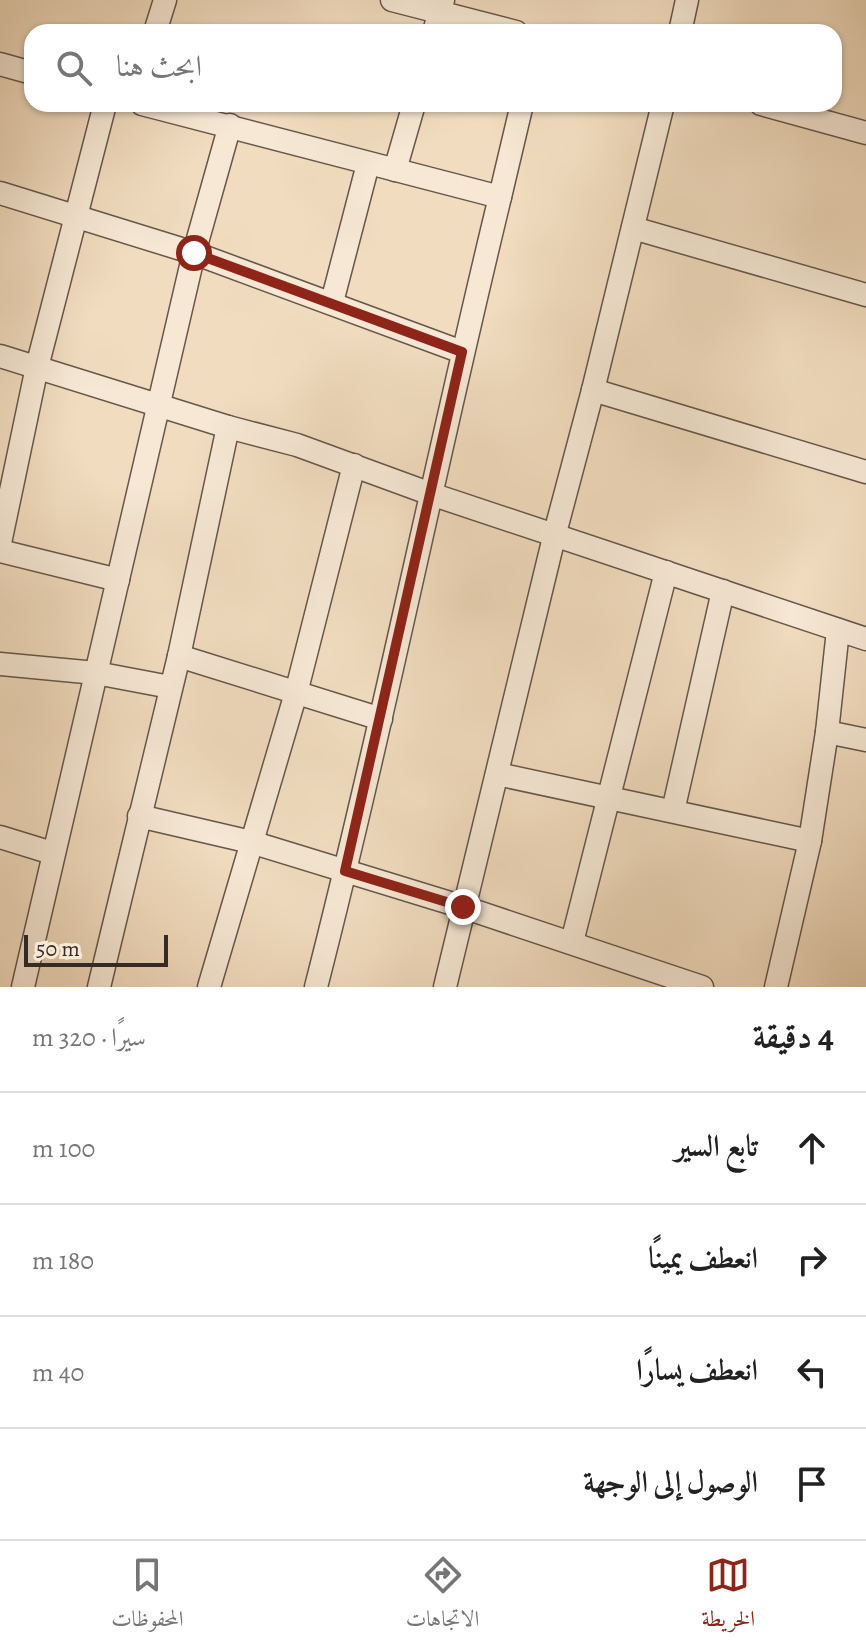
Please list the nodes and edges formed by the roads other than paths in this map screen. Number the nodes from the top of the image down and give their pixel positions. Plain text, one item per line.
1 (165, 0) edge
2 (392, 0) edge
3 (687, 0) edge
4 (439, 15) edge
5 (158, 24) edge
6 (480, 24) edge
7 (682, 24) edge
8 (0, 64) edge
9 (24, 71) edge
10 (103, 112) edge
11 (176, 112) edge
12 (412, 112) edge
13 (520, 112) edge
14 (661, 112) edge
15 (790, 112) edge
16 (230, 125) junction
17 (866, 133) edge
18 (368, 164) junction
19 (395, 170) junction
20 (0, 193) edge
21 (500, 197) junction
22 (75, 217) junction
23 (633, 228) junction
24 (194, 253) junction
25 (866, 295) edge
26 (332, 302) junction
27 (462, 352) junction
28 (0, 356) edge
29 (37, 367) junction
30 (593, 390) junction
31 (160, 405) junction
32 (228, 427) junction
33 (354, 465) junction
34 (866, 472) edge
35 (431, 494) junction
36 (555, 533) junction
37 (0, 543) edge
38 (0, 551) edge
39 (666, 572) junction
40 (118, 580) junction
41 (723, 591) junction
42 (838, 630) junction
43 (866, 639) edge
44 (179, 656) junction
45 (0, 664) edge
46 (96, 673) junction
47 (170, 687) junction
48 (296, 693) junction
49 (381, 719) junction
50 (827, 732) junction
51 (866, 740) edge
52 (497, 774) junction
53 (609, 798) junction
54 (673, 811) junction
55 (139, 816) junction
56 (0, 837) edge
57 (810, 841) junction
58 (251, 842) junction
59 (52, 853) junction
60 (345, 871) junction
61 (463, 907) junction
62 (572, 942) junction
63 (23, 987) edge
64 (99, 987) edge
65 (209, 987) edge
66 (316, 987) edge
67 (445, 987) edge
68 (702, 987) edge
69 (776, 987) edge

1 - 5 street
2 - 4 street
3 - 7 street
4 - 6 street
8 - 9 street
10 - 22 street
11 - 16 street
12 - 19 street
13 - 21 street
14 - 23 street
15 - 17 street
16 - 18 street
16 - 24 street
18 - 19 street
18 - 26 street
19 - 21 street
20 - 22 street
21 - 27 street
22 - 24 street
22 - 29 street
23 - 25 street
23 - 30 street
24 - 26 street
24 - 31 street
26 - 27 street
27 - 35 street
28 - 29 street
29 - 31 street
29 - 37 street
30 - 34 street
30 - 36 street
31 - 32 street
31 - 40 street
32 - 33 street
32 - 44 street
33 - 35 street
33 - 48 street
35 - 36 street
35 - 49 street
36 - 39 street
36 - 52 street
38 - 40 street
39 - 41 street
39 - 53 street
40 - 46 street
41 - 42 street
41 - 54 street
42 - 43 street
42 - 50 street
44 - 47 street
44 - 48 street
45 - 46 street
46 - 47 street
46 - 59 street
47 - 55 street
48 - 49 street
48 - 58 street
49 - 60 street
50 - 51 street
50 - 57 street
52 - 53 street
52 - 61 street
53 - 54 street
53 - 62 street
54 - 57 street
55 - 58 street
55 - 64 street
56 - 59 street
57 - 69 street
58 - 60 street
58 - 65 street
59 - 63 street
60 - 61 street
60 - 66 street
61 - 62 street
61 - 67 street
62 - 68 street

